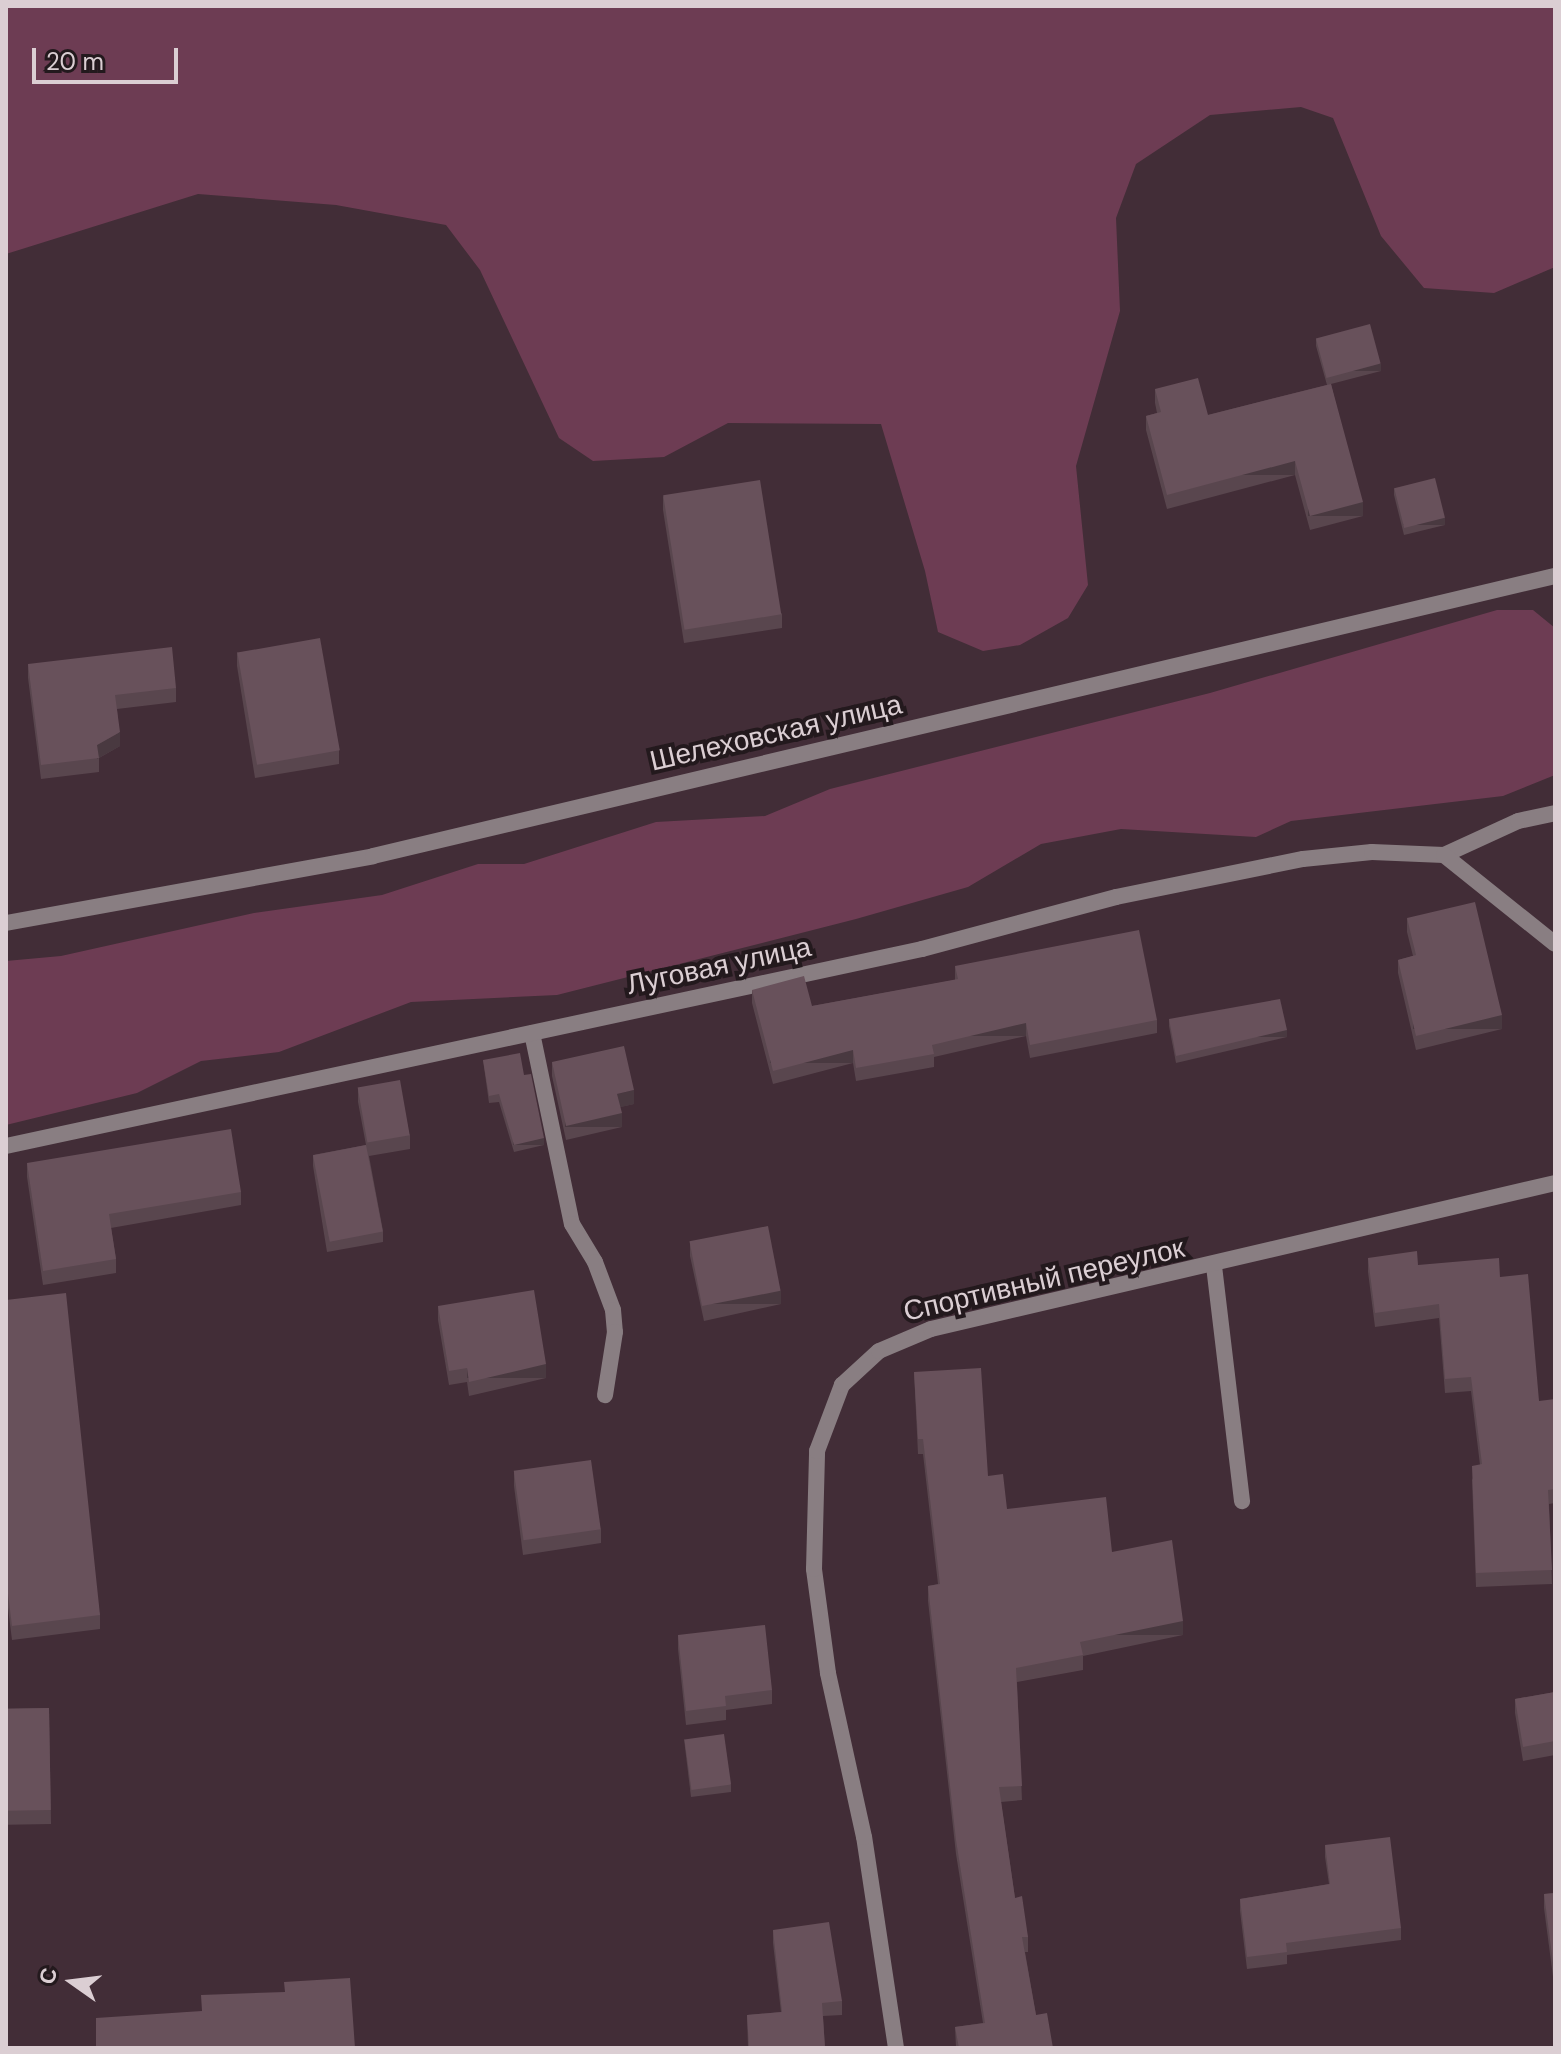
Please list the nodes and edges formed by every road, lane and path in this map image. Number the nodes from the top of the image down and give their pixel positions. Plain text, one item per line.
1 (1555, 576) edge
2 (1555, 813) edge
3 (1444, 855) junction
4 (6, 923) edge
5 (1555, 944) edge
6 (532, 1033) junction
7 (6, 1146) edge
8 (1555, 1183) edge
9 (1214, 1266) junction
10 (605, 1395) dead end
11 (1242, 1501) dead end
12 (896, 2048) edge

1 - 4 street, Шелеховская улица
2 - 3 street
3 - 5 street
3 - 6 street, Луговая улица
6 - 7 street, Луговая улица
6 - 10 street
8 - 9 street, Спортивный переулок
9 - 11 street
9 - 12 street, Спортивный переулок

